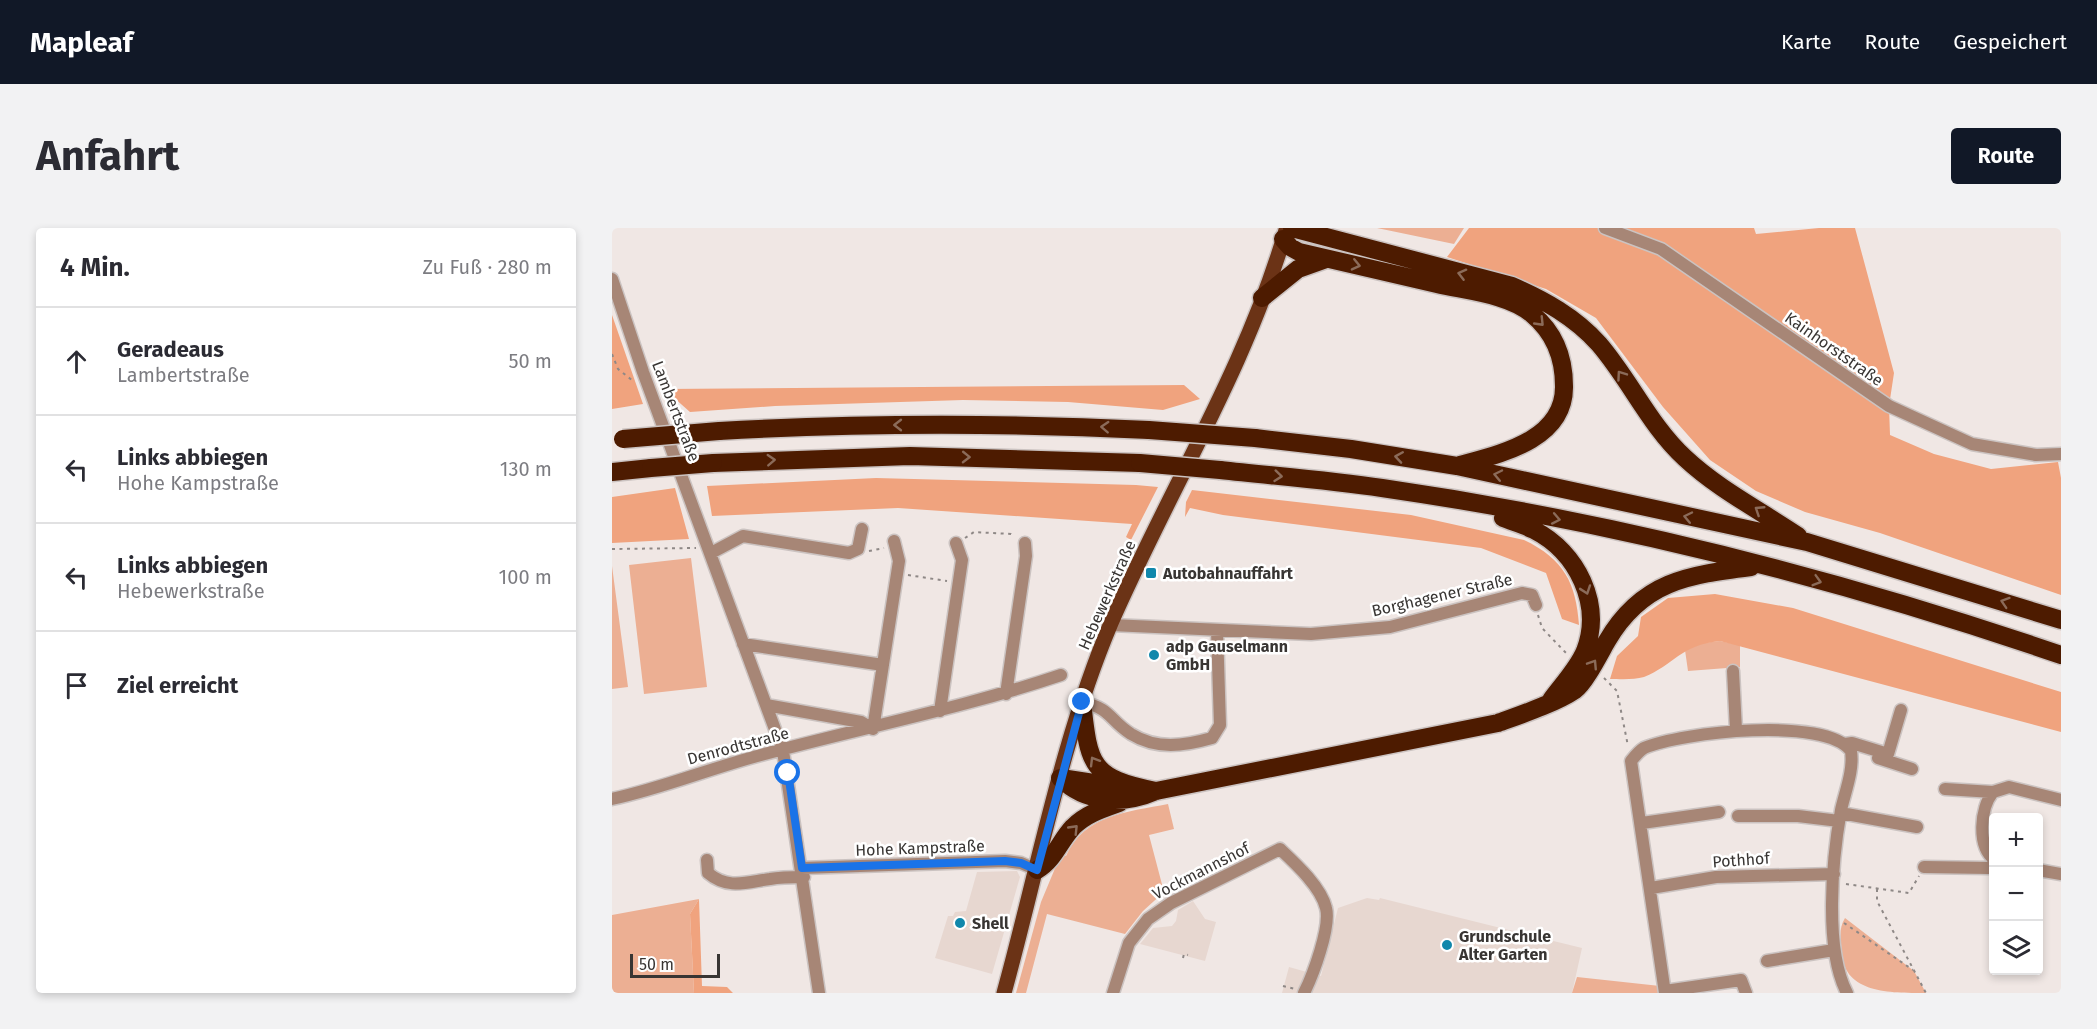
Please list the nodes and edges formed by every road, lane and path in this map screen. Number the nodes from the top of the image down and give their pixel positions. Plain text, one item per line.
1 (1605, 228) edge
2 (1287, 232) edge
3 (1327, 259) junction
4 (612, 279) edge
5 (1262, 298) junction
6 (612, 354) edge
7 (652, 396) junction
8 (618, 440) edge
9 (2061, 454) edge
10 (1457, 466) junction
11 (612, 472) edge
12 (1457, 500) junction
13 (862, 529) dead end
14 (1807, 542) junction
15 (895, 543) joint
16 (956, 543) joint
17 (1024, 543) joint
18 (612, 549) edge
19 (858, 549) junction
20 (710, 551) junction
21 (1760, 566) junction
22 (897, 573) junction
23 (958, 583) junction
24 (1536, 605) joint
25 (2061, 620) edge
26 (1111, 625) junction
27 (1216, 630) junction
28 (743, 644) junction
29 (1566, 653) dead end
30 (2061, 655) edge
31 (883, 665) junction
32 (1733, 671) dead end
33 (1061, 675) dead end
34 (1603, 677) dead end
35 (1006, 694) junction
36 (1551, 701) junction
37 (1082, 702) junction
38 (766, 705) junction
39 (1901, 710) dead end
40 (940, 711) junction
41 (873, 729) junction
42 (1736, 730) junction
43 (1848, 748) junction
44 (783, 751) junction
45 (1631, 761) junction
46 (1912, 769) dead end
47 (1060, 778) junction
48 (1945, 789) dead end
49 (1150, 790) junction
50 (1993, 792) junction
51 (612, 799) edge
52 (2061, 800) edge
53 (1123, 801) junction
54 (1719, 812) dead end
55 (1738, 816) dead end
56 (1840, 817) junction
57 (1642, 823) junction
58 (1917, 827) dead end
59 (1989, 855) edge
60 (707, 861) dead end
61 (1924, 867) joint
62 (1990, 867) edge
63 (1037, 870) junction
64 (2043, 871) edge
65 (803, 873) junction
66 (2061, 874) edge
67 (1834, 878) junction
68 (1651, 888) junction
69 (1877, 889) junction
70 (1834, 917) junction
71 (1834, 950) junction
72 (1188, 955) dead end
73 (1183, 958) dead end
74 (1767, 961) dead end
75 (1914, 971) junction
76 (1665, 992) edge
77 (819, 993) edge
78 (1004, 993) edge
79 (1113, 993) edge
80 (1304, 993) edge
81 (1746, 993) edge
82 (1848, 993) edge
83 (1926, 993) edge

1 - 9 street, Kainhorststraße
2 - 3 highway
2 - 5 main road, Hebewerkstraße
14 -> 2 highway
3 - 5 highway
3 -> 10 highway
4 - 7 street, Lambertstraße
5 - 26 main road, Hebewerkstraße
6 - 7 path
7 - 20 street, Lambertstraße
10 -> 8 highway, bridge
14 -> 10 highway
11 -> 12 highway, bridge
12 -> 21 highway
12 -> 36 highway
13 - 19 street
25 -> 14 highway
15 - 19 path
15 - 22 street
16 - 17 path
16 - 23 street
17 - 35 street
18 - 20 path
19 - 20 street
20 - 28 street, Lambertstraße
21 -> 30 highway
36 -> 21 highway
22 - 23 path
22 - 31 street
23 - 40 street
24 - 27 street, Borghagener Straße
24 - 29 path
26 - 27 street, Borghagener Straße
26 - 37 main road, Hebewerkstraße
27 - 37 street
28 - 31 street
28 - 38 street, Lambertstraße
31 - 41 street
32 - 42 street
33 - 35 street, Denrodtstraße
34 - 45 path
35 - 40 street, Denrodtstraße
36 - 49 highway
37 - 47 main road, Hebewerkstraße
49 -> 37 highway
38 - 41 street
38 - 44 street, Lambertstraße
39 - 43 street
40 - 41 street, Denrodtstraße
41 - 44 street, Denrodtstraße
42 - 43 street
42 - 45 street
43 - 46 street
43 - 56 street
44 - 51 street, Denrodtstraße
44 - 65 street, Lambertstraße
45 - 57 street
47 - 49 highway
47 - 53 highway
47 - 63 main road, Hebewerkstraße
48 - 50 street
49 - 53 highway
50 - 52 street
50 - 59 street
63 -> 53 highway
54 - 57 street
55 - 56 street
56 - 58 street
56 - 67 street
57 - 68 street
60 - 65 street, Hohe Kampstraße
61 - 62 street
61 - 69 path
63 - 65 street, Hohe Kampstraße
63 - 78 main road, Hebewerkstraße
64 - 66 street
65 - 77 street, Lambertstraße
67 - 68 street, Pothhof
67 - 69 path
67 - 70 street
68 - 76 street
69 - 75 path
70 - 71 street
70 - 75 path
71 - 74 street
71 - 82 street
72 - 73 path
75 - 83 path
76 - 81 street
79 - 80 street, Vockmannshof

